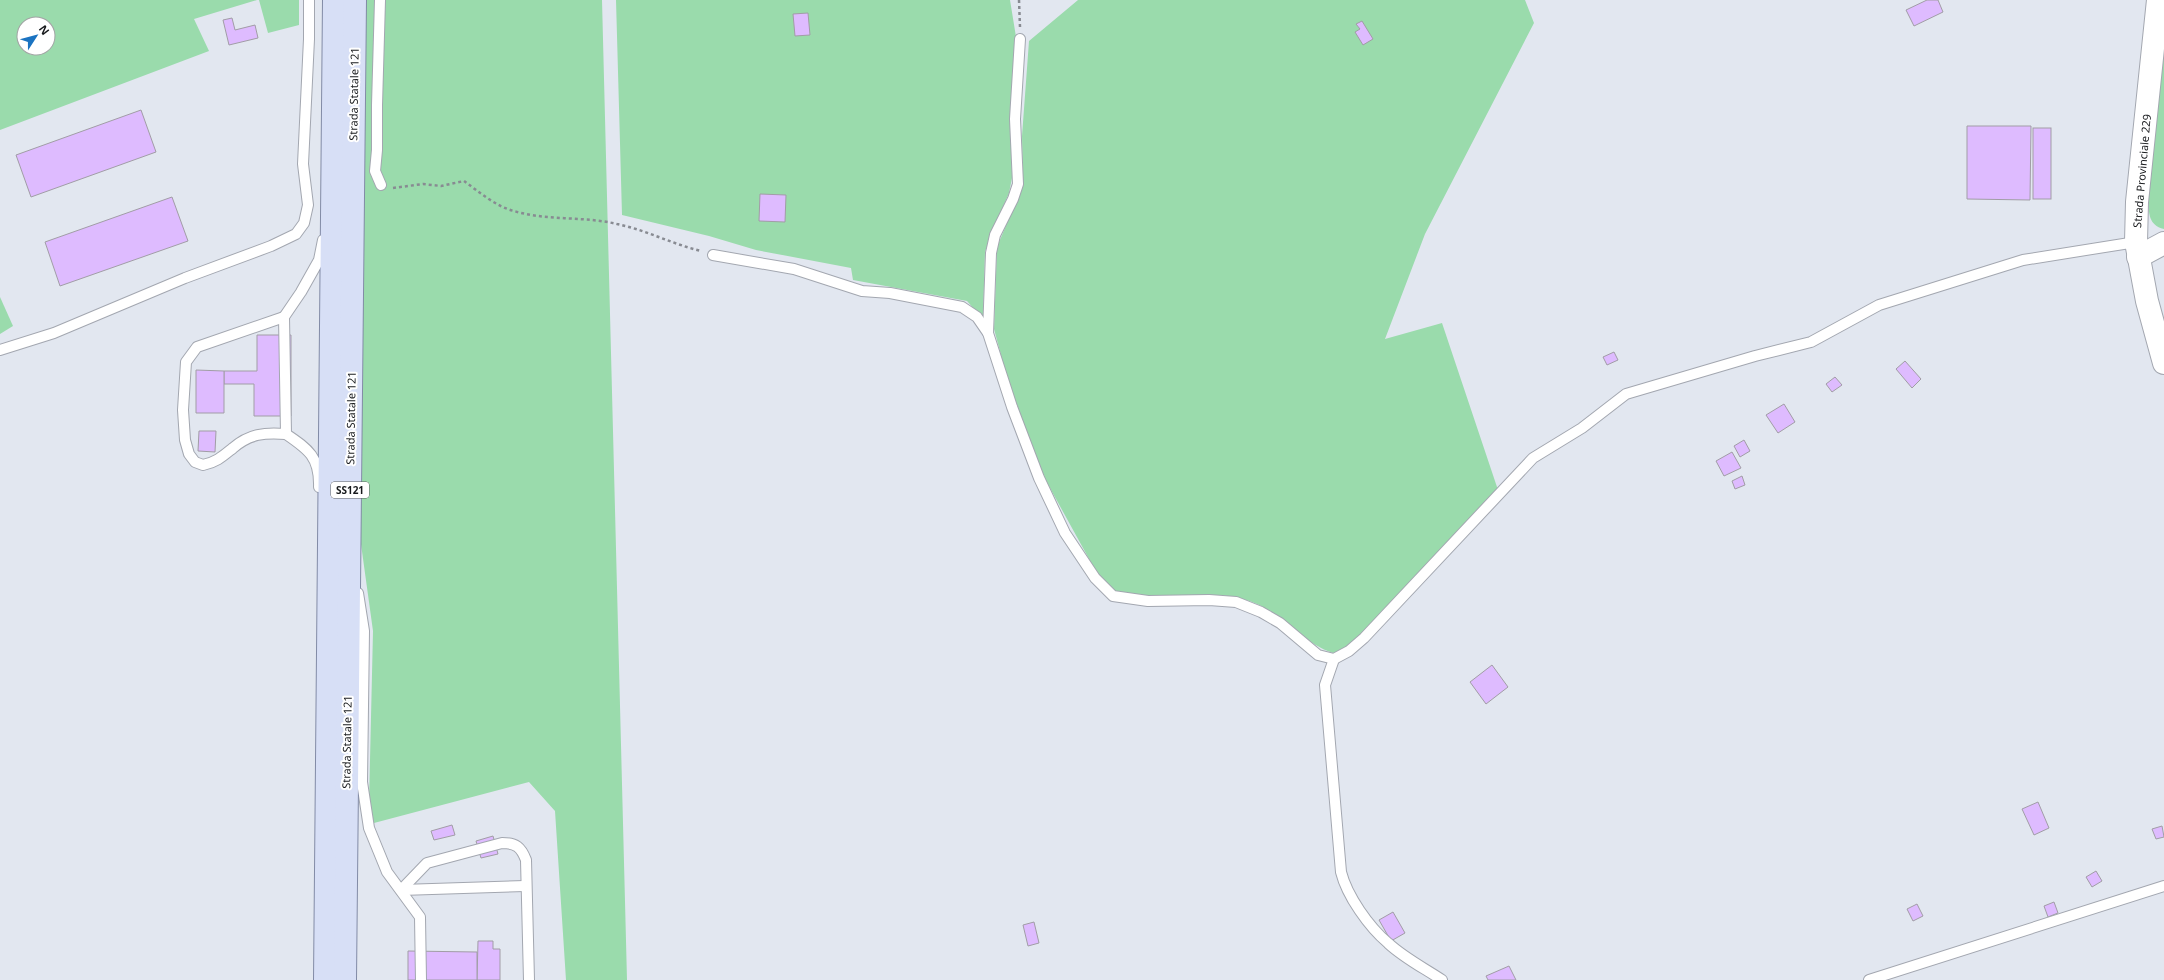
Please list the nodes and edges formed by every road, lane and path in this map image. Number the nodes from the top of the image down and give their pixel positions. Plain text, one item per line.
1 (309, 0) edge
2 (355, 0) edge
3 (380, 0) edge
4 (1019, 0) edge
5 (2158, 0) edge
6 (334, 10) edge
7 (1020, 39) joint
8 (381, 185) joint
9 (2164, 243) edge
10 (2137, 250) junction
11 (713, 255) joint
12 (284, 317) junction
13 (988, 333) junction
14 (0, 350) edge
15 (2164, 364) edge
16 (286, 434) junction
17 (349, 538) junction
18 (1334, 659) junction
19 (327, 719) junction
20 (525, 886) junction
21 (2164, 886) edge
22 (401, 890) junction
23 (325, 980) edge
24 (345, 980) edge
25 (421, 980) edge
26 (529, 980) edge
27 (1442, 980) edge
28 (1869, 980) edge

1 - 14 lane
2 - 17 main road, Strada Statale 121 / SS121
3 - 8 lane
4 - 7 path
5 - 10 street, Strada Provinciale 229
6 - 12 lane
6 - 19 main road, Strada Statale 121 / SS121
7 - 13 lane
8 - 11 path
9 - 10 street
10 - 15 street, Strada Provinciale 229
10 - 18 lane
11 - 13 lane
12 - 16 lane
12 - 16 lane
13 - 18 lane
16 - 19 lane
17 - 22 lane
17 - 24 main road, Strada Statale 121 / SS121
18 - 27 lane
19 - 23 main road, Strada Statale 121 / SS121
20 - 22 lane
20 - 22 lane
20 - 26 lane
21 - 28 lane
22 - 25 lane

